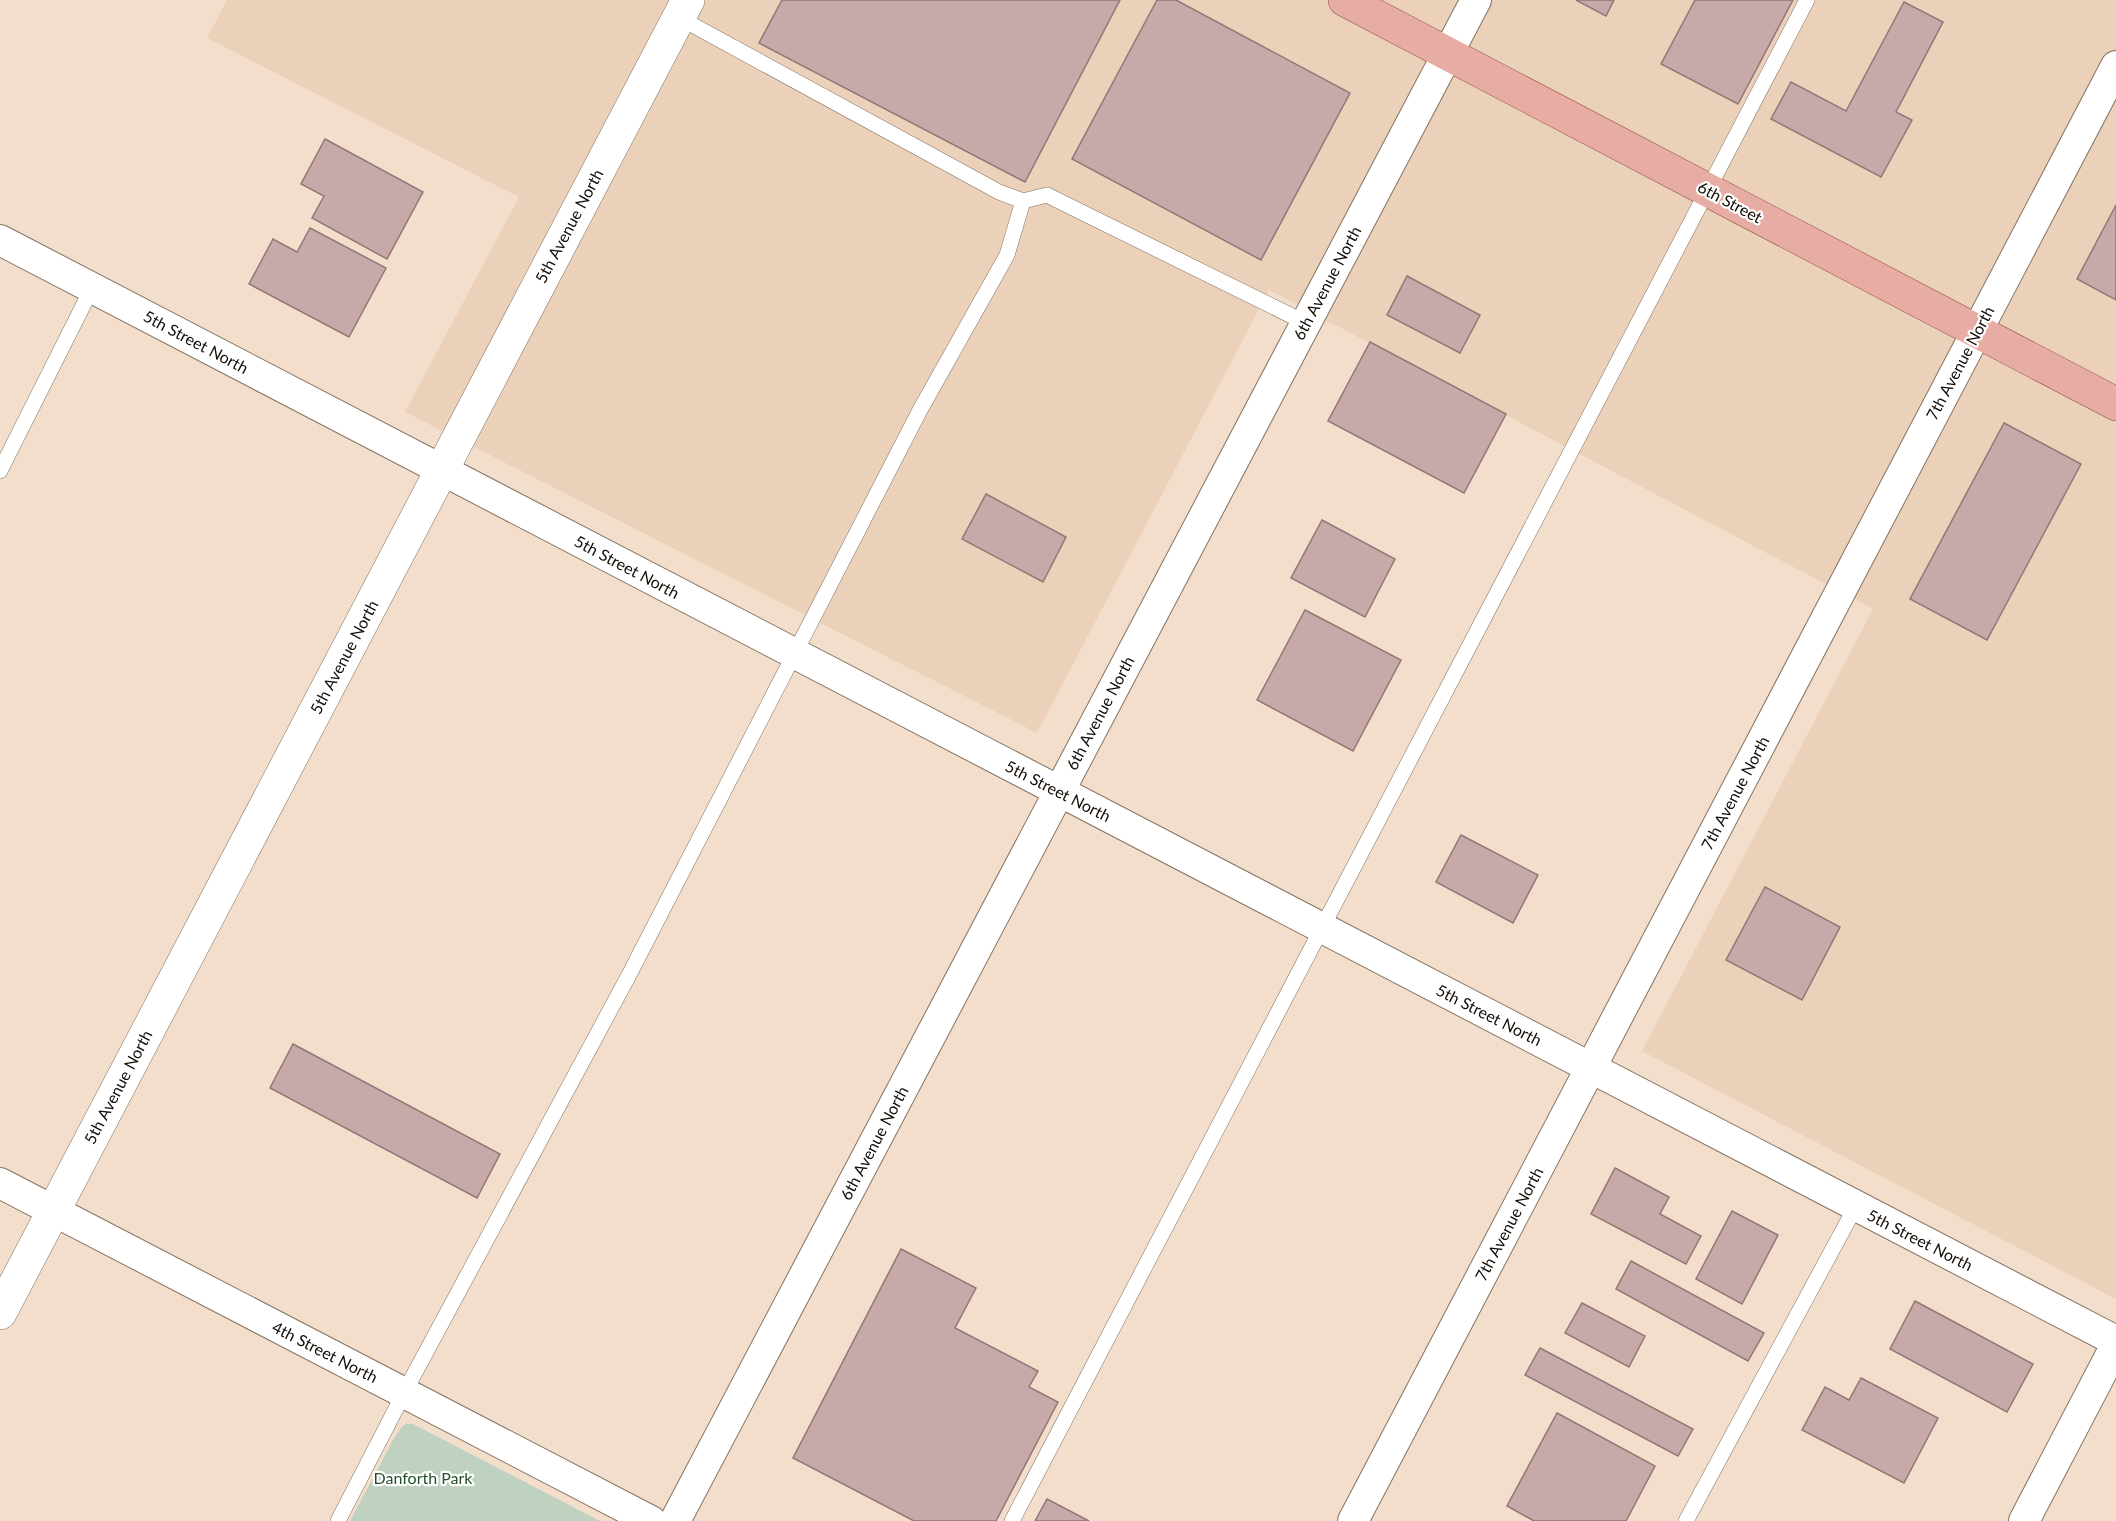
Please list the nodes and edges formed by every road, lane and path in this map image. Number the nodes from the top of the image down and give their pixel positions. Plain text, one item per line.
1 (1345, 0) edge
2 (1476, 0) edge
3 (1807, 0) edge
4 (683, 9) edge
5 (1448, 54) junction
6 (2116, 66) edge
7 (1708, 190) junction
8 (1023, 201) junction
9 (0, 240) edge
10 (92, 288) junction
11 (1306, 323) junction
12 (1977, 331) junction
13 (2116, 404) edge
14 (441, 470) junction
15 (0, 471) edge
16 (795, 654) junction
17 (1059, 792) junction
18 (1322, 928) junction
19 (1591, 1068) junction
20 (0, 1183) edge
21 (1856, 1206) junction
22 (54, 1211) junction
23 (0, 1313) edge
24 (2116, 1343) edge
25 (404, 1393) junction
26 (338, 1521) edge
27 (651, 1521) edge
28 (675, 1521) edge
29 (1012, 1521) edge
30 (1353, 1521) edge
31 (1686, 1521) edge
32 (2024, 1521) edge

1 - 5 main road, 6th Street
2 - 5 street, 6th Avenue North
3 - 7 lane
4 - 8 lane
4 - 14 street, 5th Avenue North
5 - 7 main road, 6th Street
5 - 11 street, 6th Avenue North
6 - 12 street, 7th Avenue North
7 - 12 main road, 6th Street
7 - 18 lane
8 - 11 lane
8 - 16 lane
9 - 10 street, 5th Street North
10 - 14 street, 5th Street North
10 - 15 lane
11 - 17 street, 6th Avenue North
12 - 13 main road, 6th Street
12 - 19 street, 7th Avenue North
14 - 16 street, 5th Street North
14 - 22 street, 5th Avenue North
16 - 17 street, 5th Street North
16 - 25 lane
17 - 18 street, 5th Street North
17 - 28 street, 6th Avenue North
18 - 19 street, 5th Street North
18 - 29 lane
19 - 21 street, 5th Street North
19 - 30 street, 7th Avenue North
20 - 22 street, 4th Street North
21 - 24 street, 5th Street North
21 - 31 lane
22 - 23 street, 5th Avenue North
22 - 25 street, 4th Street North
24 - 32 street
25 - 26 lane
25 - 27 street, 4th Street North

